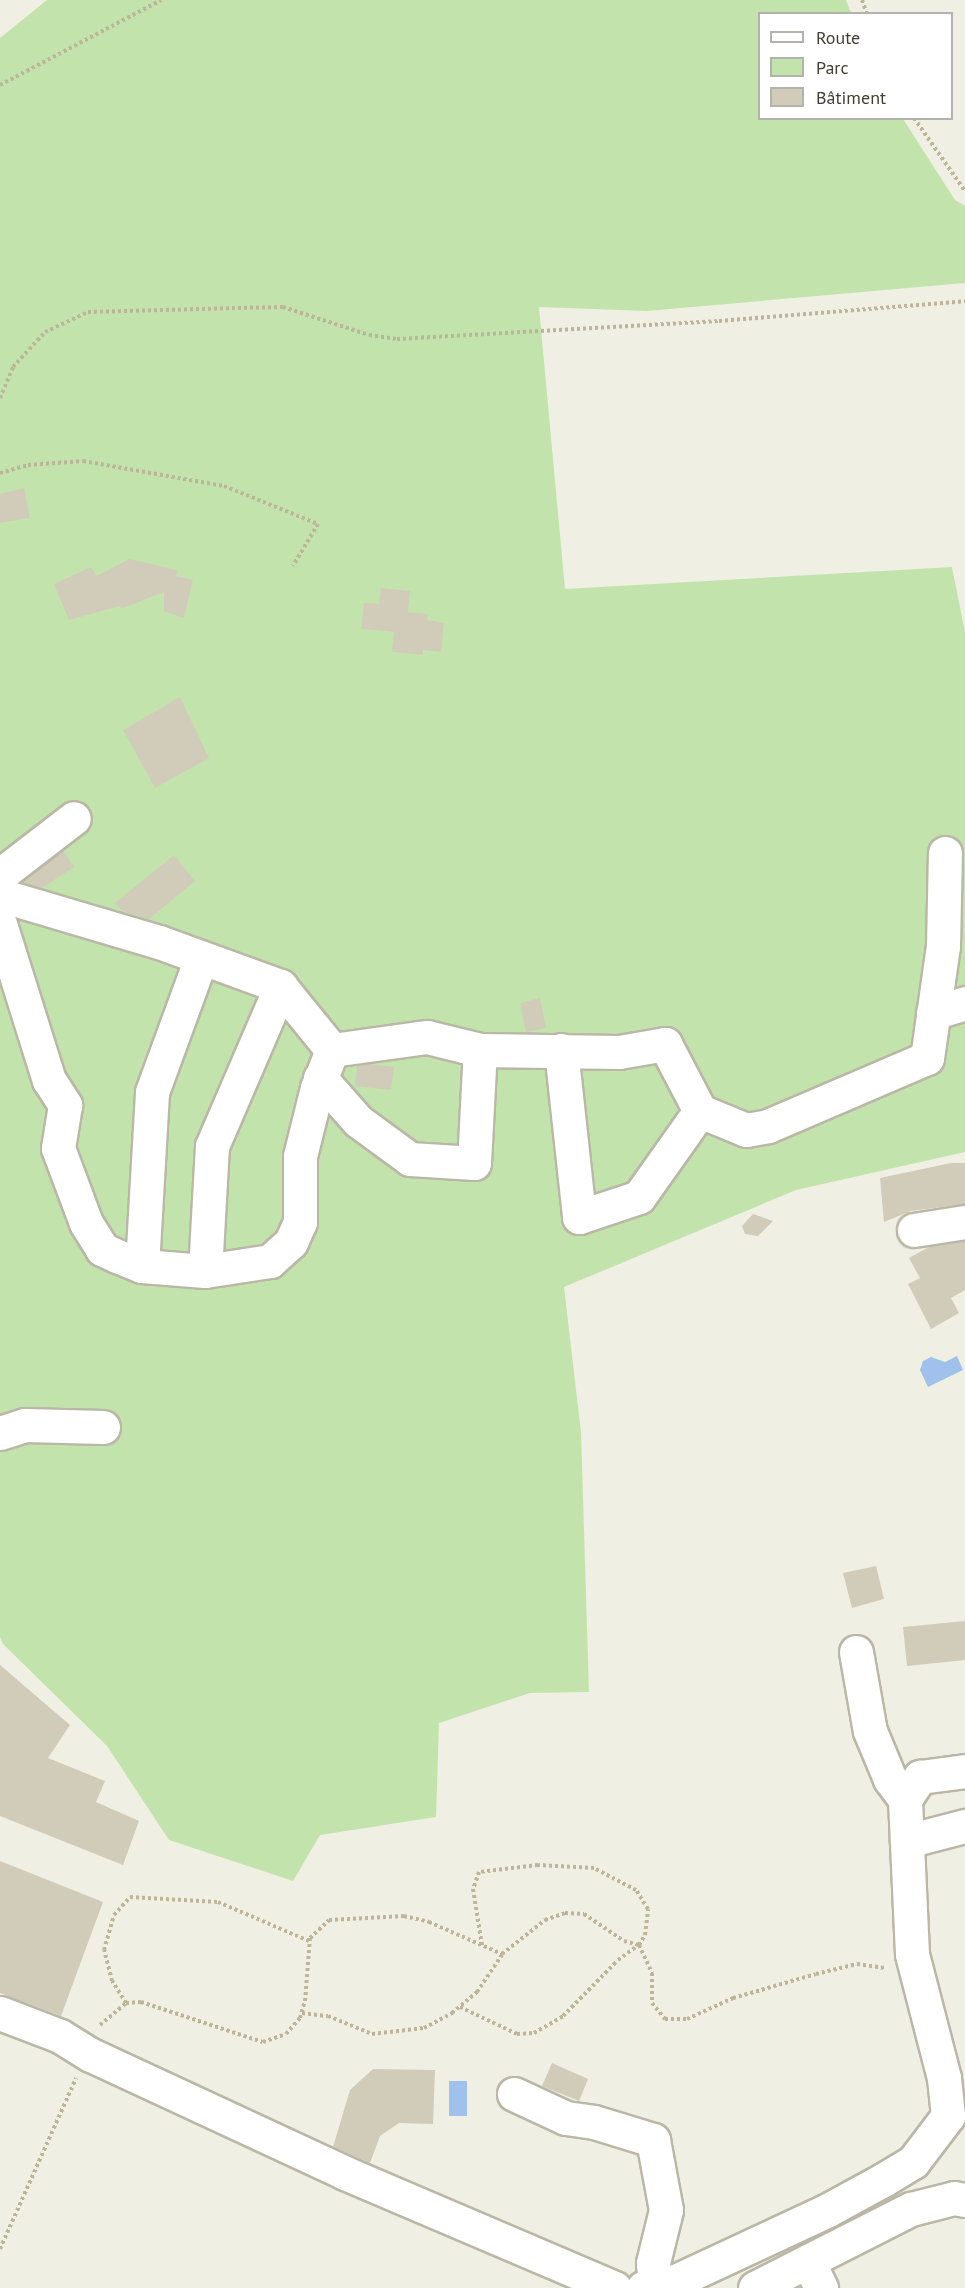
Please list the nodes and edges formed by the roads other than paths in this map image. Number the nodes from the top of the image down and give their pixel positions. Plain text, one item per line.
1 (74, 818) dead end
2 (945, 853) dead end
3 (0, 875) edge
4 (0, 895) edge
5 (0, 924) edge
6 (201, 958) junction
7 (281, 987) junction
8 (965, 1003) edge
9 (933, 1013) junction
10 (480, 1050) junction
11 (561, 1050) junction
12 (326, 1064) junction
13 (700, 1111) junction
14 (965, 1222) edge
15 (914, 1230) dead end
16 (142, 1266) junction
17 (205, 1271) junction
18 (103, 1427) dead end
19 (0, 1432) edge
20 (856, 1652) dead end
21 (965, 1771) edge
22 (905, 1799) junction
23 (965, 1826) edge
24 (907, 1841) junction
25 (0, 2013) edge
26 (514, 2094) dead end
27 (963, 2198) edge
28 (814, 2275) edge
29 (649, 2287) edge
30 (615, 2288) edge
31 (755, 2288) edge

1 - 3 lane
2 - 9 lane
4 - 6 lane
5 - 16 lane
6 - 7 lane
6 - 16 lane
7 - 12 lane
7 - 17 lane
8 - 9 lane
9 - 13 lane
10 - 11 lane
10 - 12 lane
10 - 12 lane
11 - 13 lane
11 - 13 lane
12 - 17 lane
14 - 15 lane
16 - 17 lane
18 - 19 lane
20 - 22 lane
21 - 22 lane
22 - 24 lane
23 - 24 lane
24 - 29 lane
25 - 30 lane
26 - 29 lane
27 - 28 lane
28 - 31 lane

